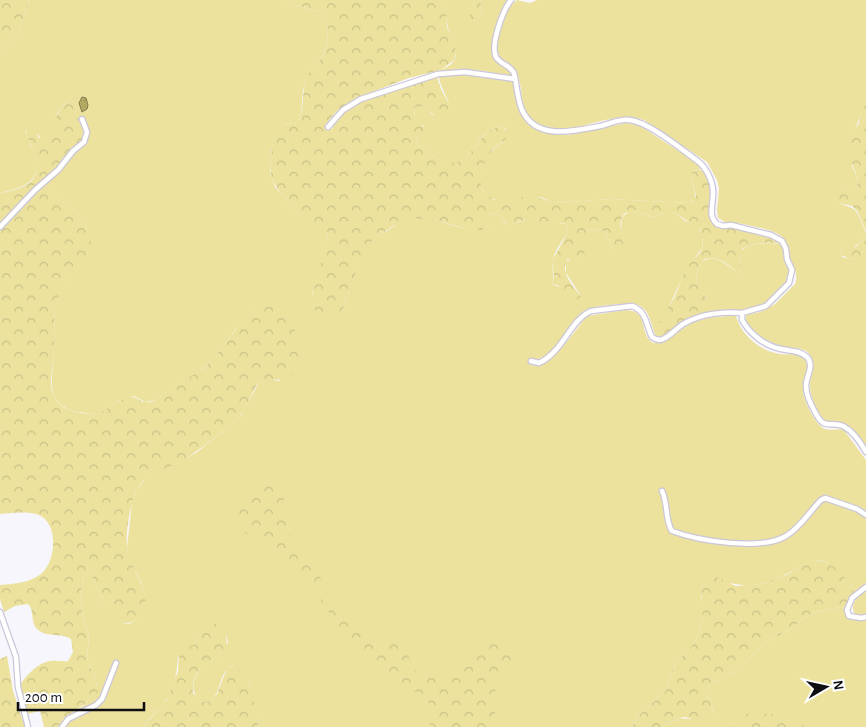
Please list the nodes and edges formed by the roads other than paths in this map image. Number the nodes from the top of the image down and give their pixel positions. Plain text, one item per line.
1 (511, 0) edge
2 (516, 79) junction
3 (82, 119) dead end
4 (328, 128) dead end
5 (0, 227) edge
6 (742, 313) junction
7 (531, 362) dead end
8 (866, 452) edge
9 (662, 491) dead end
10 (866, 515) edge
11 (866, 587) edge
12 (0, 612) edge
13 (866, 617) edge
14 (116, 663) dead end
15 (28, 727) edge
16 (62, 727) edge

1 - 2 street
2 - 4 street
2 - 6 street
3 - 5 street
6 - 7 street
6 - 8 street
9 - 10 street
11 - 13 street
12 - 15 street
14 - 16 street

